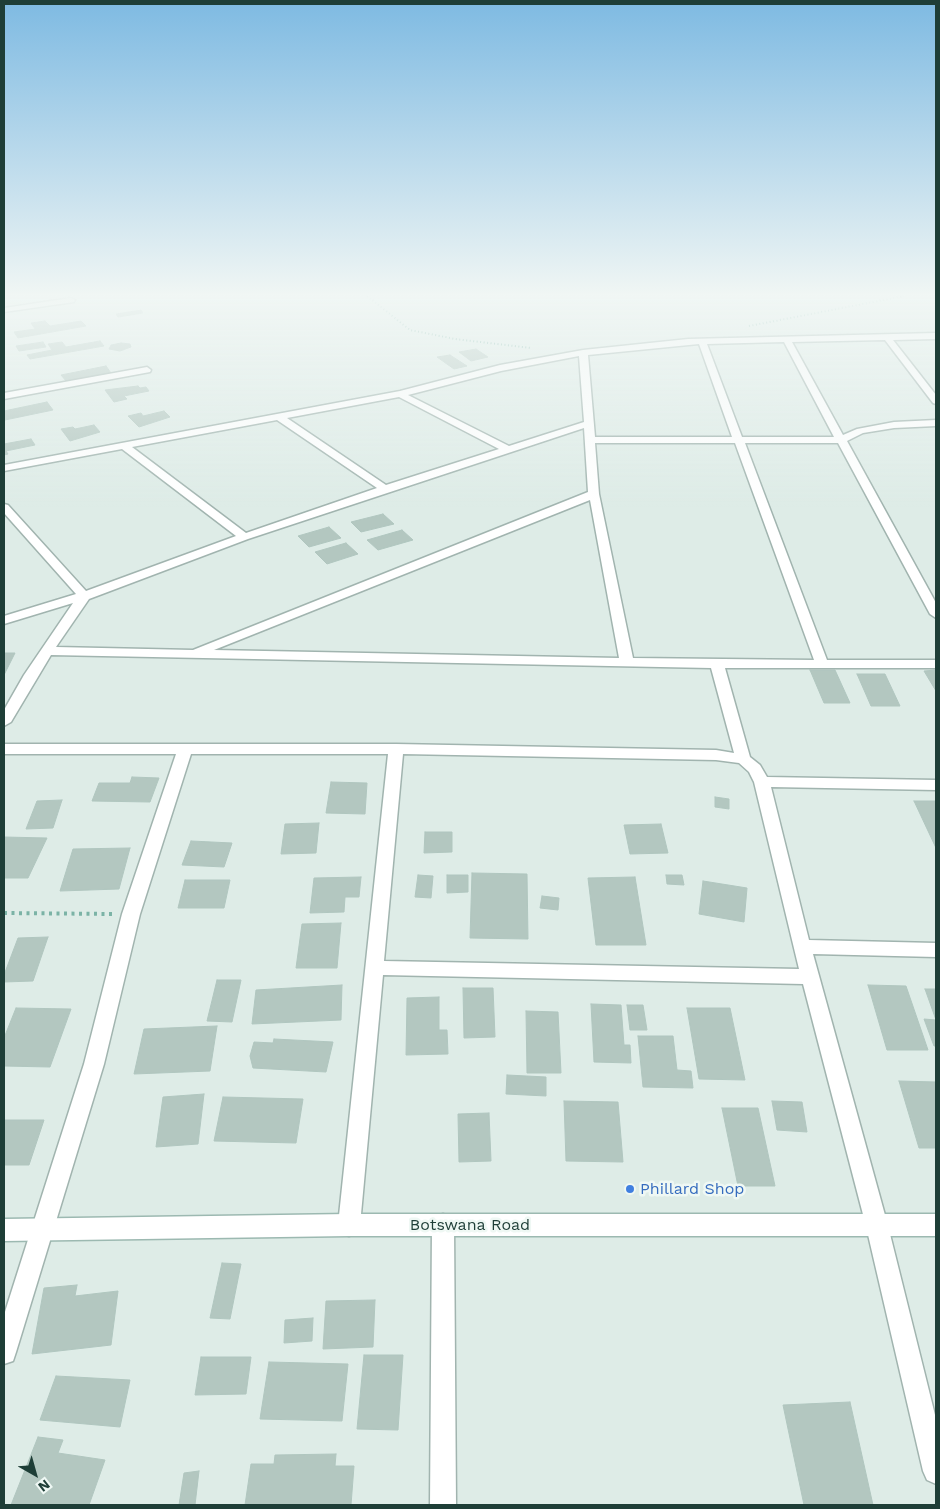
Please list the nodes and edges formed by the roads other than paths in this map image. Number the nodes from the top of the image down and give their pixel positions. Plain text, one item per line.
1 (509, 366) edge
2 (584, 366) edge
3 (711, 366) edge
4 (801, 366) edge
5 (910, 366) edge
6 (147, 370) dead end
7 (400, 394) junction
8 (4, 396) edge
9 (936, 401) edge
10 (278, 416) junction
11 (936, 423) edge
12 (588, 424) junction
13 (589, 440) junction
14 (841, 440) junction
15 (739, 441) junction
16 (122, 445) junction
17 (509, 450) junction
18 (4, 468) edge
19 (385, 489) junction
20 (594, 494) junction
21 (4, 507) edge
22 (244, 537) junction
23 (84, 596) junction
24 (936, 614) edge
25 (4, 620) edge
26 (47, 651) junction
27 (192, 654) junction
28 (626, 662) junction
29 (717, 664) junction
30 (822, 664) junction
31 (936, 664) edge
32 (4, 722) edge
33 (4, 748) edge
34 (185, 749) junction
35 (396, 749) junction
36 (743, 760) junction
37 (762, 782) junction
38 (936, 785) edge
39 (802, 947) junction
40 (936, 950) edge
41 (374, 968) junction
42 (808, 977) junction
43 (349, 1225) junction
44 (443, 1225) junction
45 (936, 1225) edge
46 (877, 1226) junction
47 (4, 1230) edge
48 (41, 1230) junction
49 (4, 1352) edge
50 (936, 1471) edge
51 (444, 1505) edge

1 - 7 street
2 - 12 street
3 - 15 street
4 - 14 street
5 - 9 street
6 - 8 street
7 - 10 street
7 - 17 street
10 - 16 street
10 - 19 street
11 - 14 street
12 - 13 street
12 - 17 street
13 - 15 street
13 - 20 street
14 - 15 street
14 - 24 street
15 - 30 street
16 - 18 street
16 - 22 street
17 - 19 street
19 - 22 street
20 - 27 street
20 - 28 street
21 - 23 street
22 - 23 street
23 - 25 street
23 - 26 street
26 - 27 street
26 - 32 street
27 - 28 street
28 - 29 street
29 - 30 street
29 - 36 street
30 - 31 street
33 - 34 street
34 - 35 street
34 - 48 street
35 - 36 street
35 - 41 street
36 - 37 street
37 - 38 street
37 - 39 street
39 - 40 street
39 - 42 street
41 - 42 street
41 - 43 street
42 - 46 street
43 - 44 street, Botswana Road
43 - 48 street, Botswana Road
44 - 46 street, Botswana Road
44 - 51 street
45 - 46 street, Botswana Road
46 - 50 street
47 - 48 street, Botswana Road
48 - 49 street

